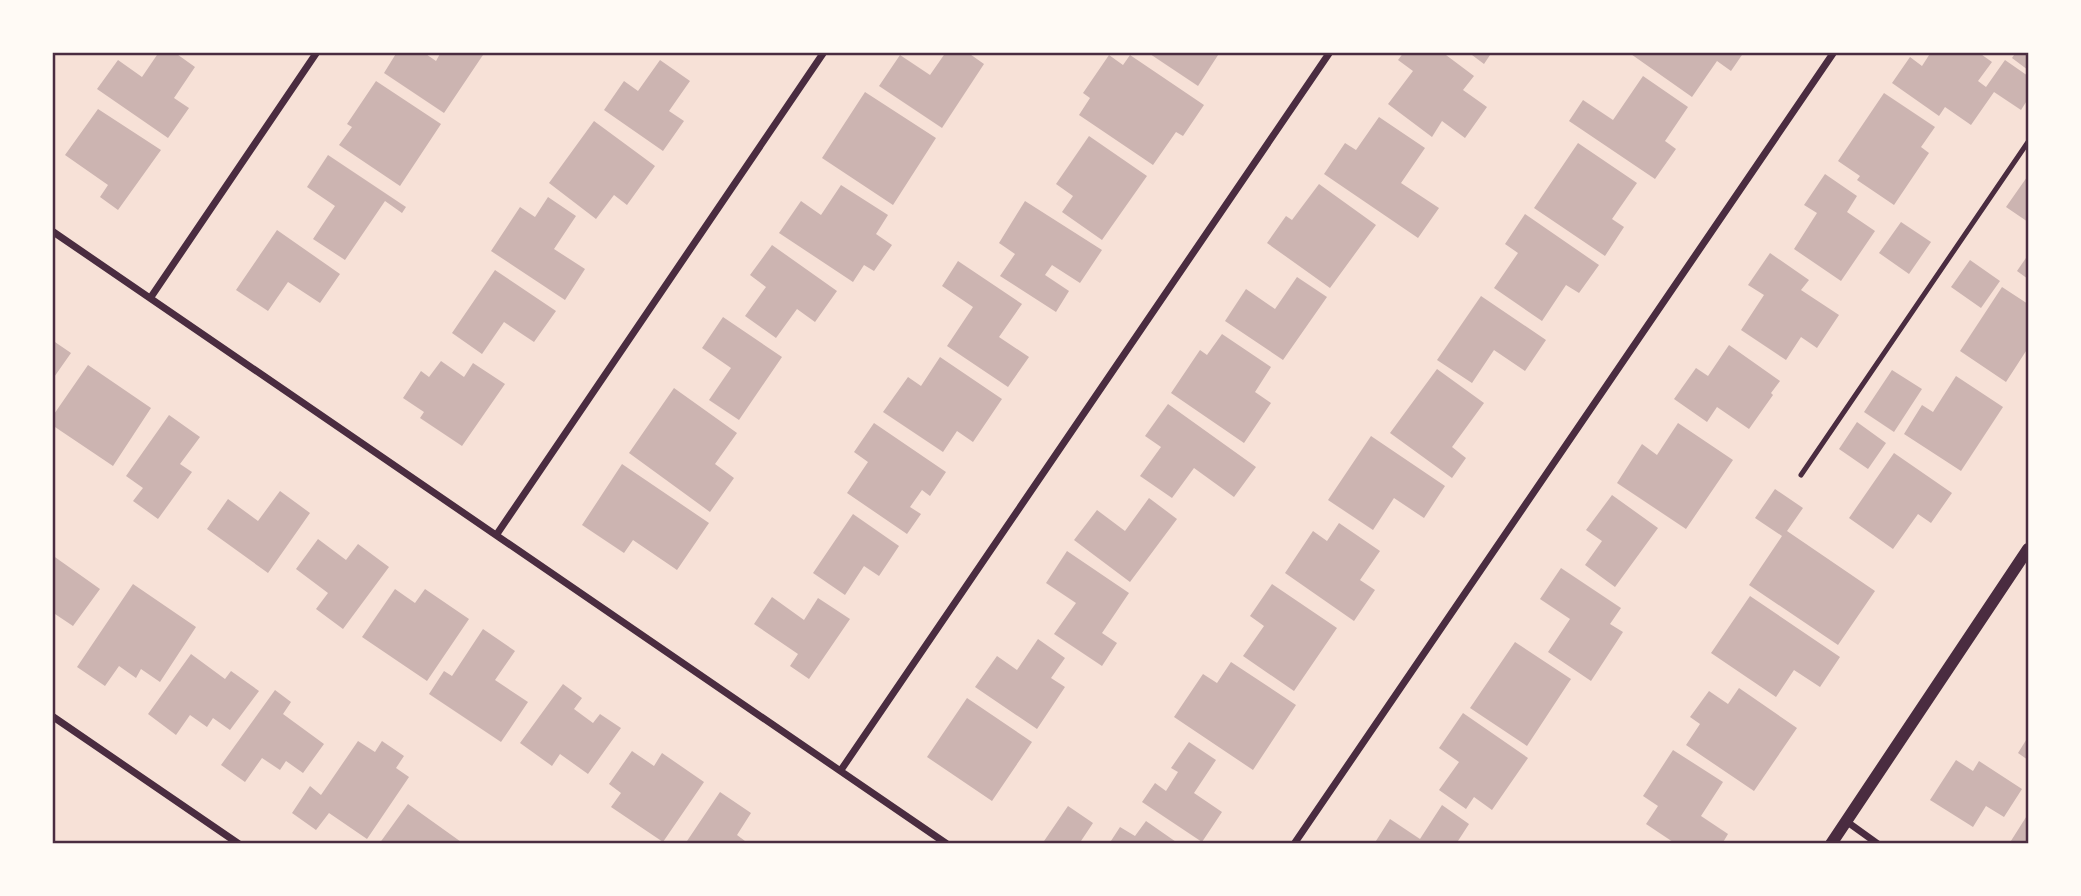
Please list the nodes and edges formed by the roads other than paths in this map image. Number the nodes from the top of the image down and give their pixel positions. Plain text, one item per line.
1 (317, 52) edge
2 (824, 52) edge
3 (1330, 52) edge
4 (1834, 52) edge
5 (2028, 142) edge
6 (52, 231) edge
7 (151, 297) junction
8 (1801, 475) dead end
9 (497, 534) junction
10 (2028, 550) edge
11 (52, 716) edge
12 (841, 770) junction
13 (1846, 821) junction
14 (239, 844) edge
15 (947, 844) edge
16 (1294, 844) edge
17 (1831, 844) edge
18 (1878, 844) edge

1 - 7 street
2 - 9 street
3 - 12 street
4 - 16 street
5 - 8 lane
6 - 7 street
7 - 9 street
9 - 12 street
10 - 13 street
11 - 14 street
12 - 15 street
13 - 17 street
13 - 18 street

